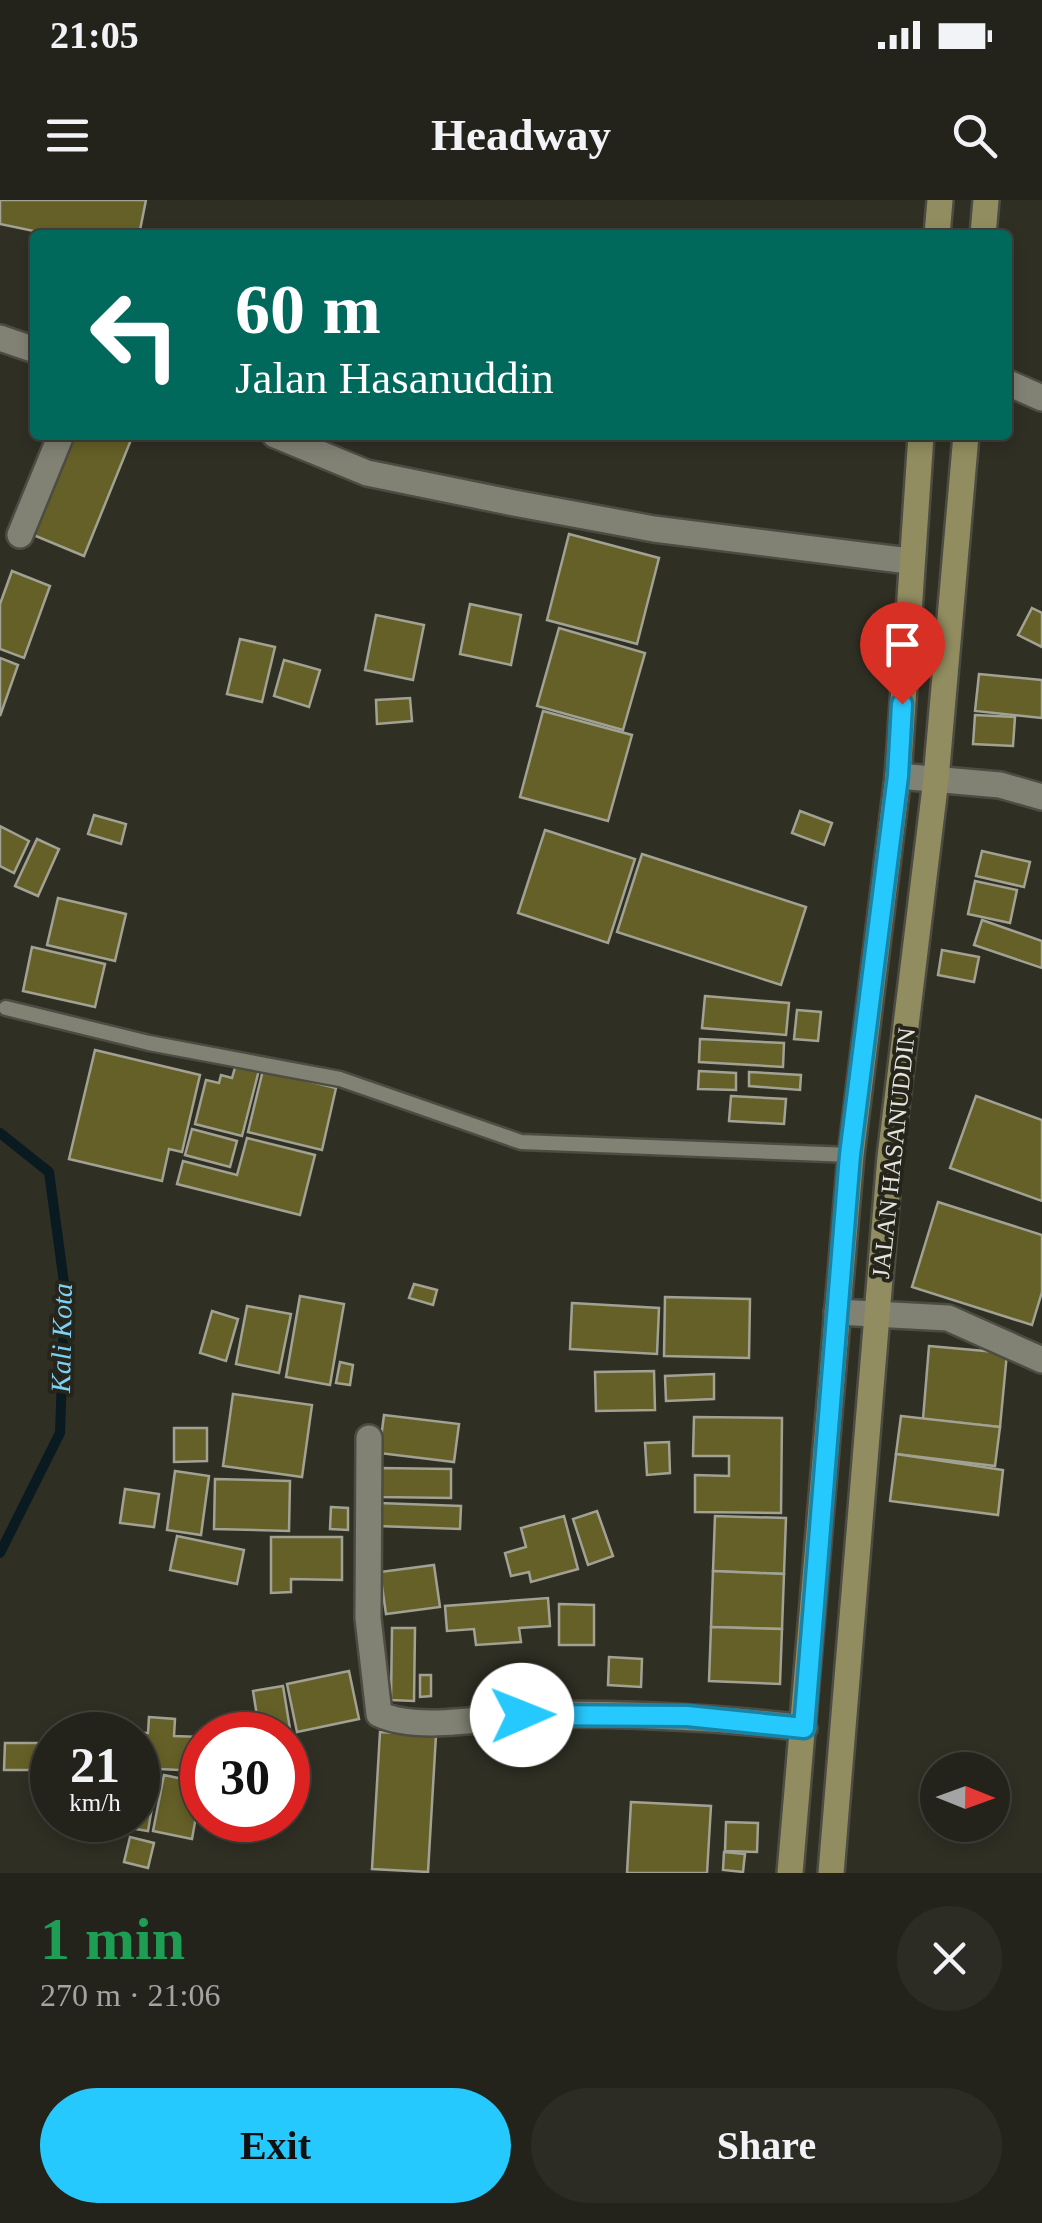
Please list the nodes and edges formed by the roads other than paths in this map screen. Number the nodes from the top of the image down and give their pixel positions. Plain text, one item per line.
1 (940, 200) edge
2 (986, 200) edge
3 (937, 230) edge
4 (983, 230) edge
5 (0, 338) edge
6 (30, 348) edge
7 (1012, 385) edge
8 (1042, 398) edge
9 (59, 440) edge
10 (287, 440) edge
11 (920, 440) edge
12 (966, 440) edge
13 (20, 536) dead end
14 (909, 560) junction
15 (898, 776) junction
16 (936, 780) junction
17 (1042, 797) edge
18 (6, 1008) dead end
19 (850, 1155) junction
20 (837, 1312) junction
21 (877, 1314) junction
22 (1042, 1360) edge
23 (369, 1438) dead end
24 (804, 1728) junction
25 (790, 1873) edge
26 (830, 1873) edge

1 - 3 street
2 - 4 street
5 - 6 street
7 - 8 street
9 - 13 street
10 - 14 street
11 - 14 street, JALAN HASANUDDIN
12 - 16 street, JALAN HASANUDDIN
14 - 15 street, JALAN HASANUDDIN
15 - 16 street
15 - 19 street, JALAN HASANUDDIN
16 - 17 street
16 - 21 street, JALAN HASANUDDIN
18 - 19 lane
19 - 20 street, JALAN HASANUDDIN
20 - 21 street
20 - 24 street, JALAN HASANUDDIN
21 - 22 street
21 - 26 street, JALAN HASANUDDIN
23 - 24 street
24 - 25 street, JALAN HASANUDDIN

